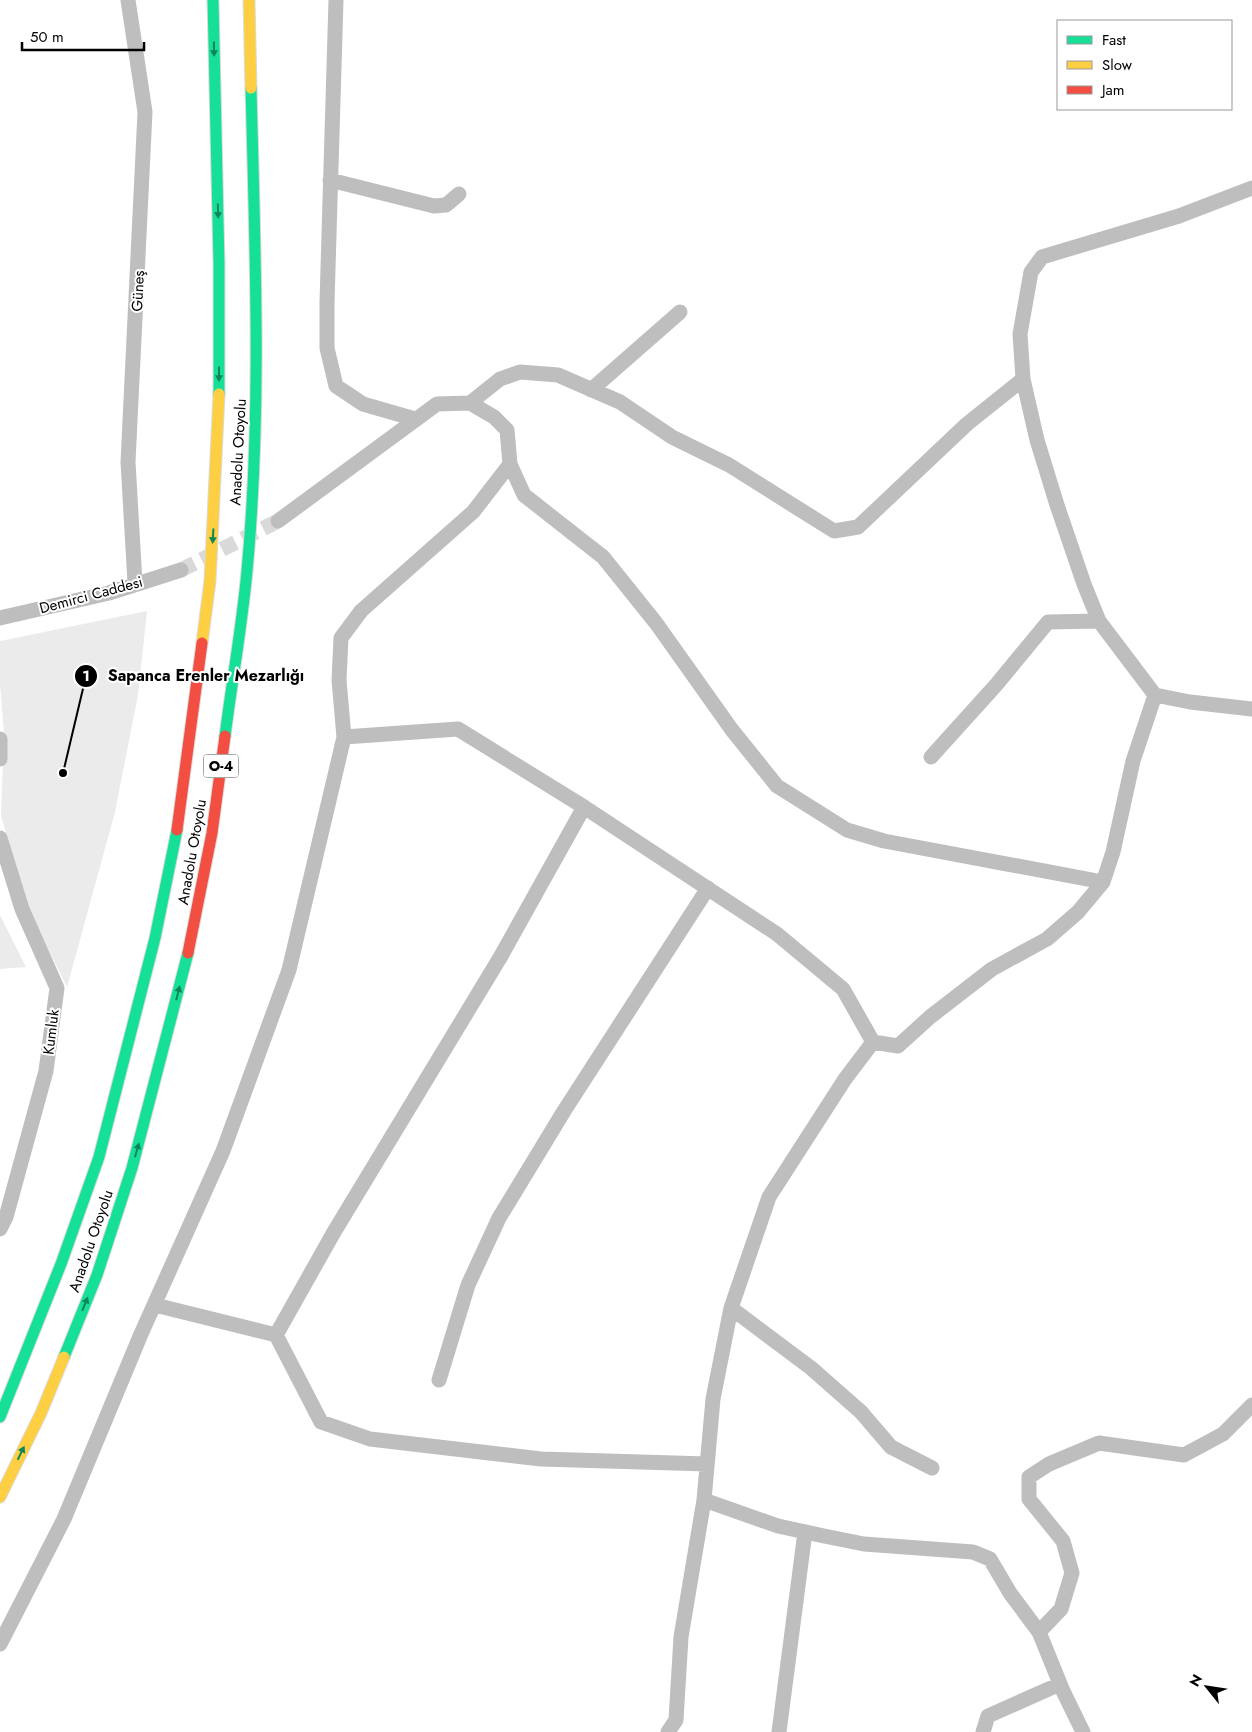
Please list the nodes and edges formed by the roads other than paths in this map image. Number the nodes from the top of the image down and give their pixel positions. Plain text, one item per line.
1 (128, 0) edge
2 (213, 0) edge
3 (250, 0) edge
4 (336, 0) edge
5 (330, 180) junction
6 (1252, 188) edge
7 (459, 194) dead end
8 (680, 312) dead end
9 (1023, 379) junction
10 (591, 390) junction
11 (470, 404) junction
12 (415, 419) junction
13 (510, 464) junction
14 (278, 522) tunnel mouth
15 (181, 570) tunnel mouth
16 (135, 583) junction
17 (0, 618) edge
18 (1099, 621) junction
19 (1155, 695) junction
20 (1252, 709) edge
21 (344, 737) junction
22 (0, 739) edge
23 (930, 757) dead end
24 (0, 759) edge
25 (584, 807) junction
26 (0, 838) edge
27 (1103, 882) junction
28 (708, 888) junction
29 (873, 1042) junction
30 (0, 1229) edge
31 (155, 1305) junction
32 (731, 1308) junction
33 (276, 1335) junction
34 (439, 1380) dead end
35 (1252, 1405) edge
36 (0, 1417) edge
37 (707, 1464) junction
38 (932, 1468) dead end
39 (0, 1497) edge
40 (704, 1500) junction
41 (805, 1532) junction
42 (1039, 1632) junction
43 (0, 1644) edge
44 (1060, 1684) junction
45 (674, 1728) edge
46 (779, 1732) edge
47 (983, 1732) edge
48 (1083, 1732) edge

1 - 16 street, Güneş
2 -> 36 highway, Anadolu Otoyolu / O-4
39 -> 3 highway, Anadolu Otoyolu / O-4
4 - 5 street
5 - 7 street
5 - 12 street
6 - 9 street
8 - 10 street
9 - 10 street
9 - 18 street
10 - 11 street
11 - 12 street
11 - 13 street
12 - 14 street
13 - 21 street
13 - 27 street
15 - 16 street, Demirci Caddesi
16 - 17 street, Demirci Caddesi
18 - 19 street
18 - 23 street
19 - 20 street
19 - 27 street
21 - 25 street
21 - 31 street
22 - 24 street
25 - 28 street
25 - 33 street
26 - 30 street, Kumluk
27 - 29 street
28 - 29 street
28 - 34 street
29 - 32 street
31 - 33 street
31 - 43 street
32 - 37 street
32 - 38 street
33 - 37 street
35 - 42 street
37 - 40 street
40 - 41 street
40 - 45 street
41 - 42 street
41 - 46 street
42 - 44 street
44 - 47 street
44 - 48 street

